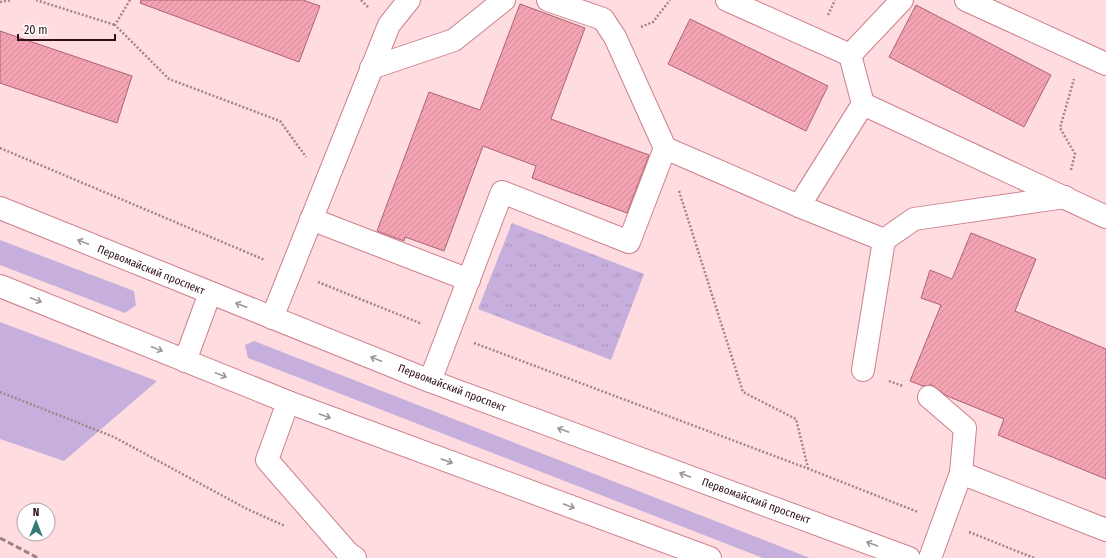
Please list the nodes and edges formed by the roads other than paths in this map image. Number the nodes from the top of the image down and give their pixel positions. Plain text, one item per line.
1 (409, 0) edge
2 (504, 0) edge
3 (548, 0) edge
4 (727, 0) edge
5 (902, 0) edge
6 (966, 0) edge
7 (850, 55) junction
8 (1106, 64) edge
9 (371, 68) junction
10 (863, 104) junction
11 (665, 148) junction
12 (1065, 197) junction
13 (799, 206) junction
14 (0, 208) edge
15 (1106, 217) edge
16 (311, 219) junction
17 (884, 240) junction
18 (469, 280) junction
19 (0, 286) edge
20 (210, 293) junction
21 (272, 318) junction
22 (185, 361) junction
23 (863, 370) road end
24 (430, 381) junction
25 (929, 397) road end
26 (288, 402) junction
27 (961, 472) junction
28 (1106, 530) edge
29 (356, 558) edge
30 (710, 558) edge
31 (909, 558) edge
32 (930, 558) edge

1 - 9 main road
2 - 9 main road
3 - 11 main road
4 - 7 main road
5 - 7 main road
6 - 8 main road
7 - 10 main road
9 - 16 main road
10 - 12 main road
10 - 13 main road
11 - 13 main road
11 - 18 main road
12 - 15 main road
12 - 17 main road
13 - 17 main road
20 -> 14 main road, Первомайский проспект
16 - 18 main road
16 - 21 main road
17 - 23 main road
18 - 24 main road
19 -> 22 main road
21 -> 20 main road, Первомайский проспект
20 - 22 main road
24 -> 21 main road, Первомайский проспект
22 -> 26 main road
31 -> 24 main road, Первомайский проспект
25 - 27 main road
26 - 29 main road
26 -> 30 main road
27 - 28 main road
27 - 32 main road

